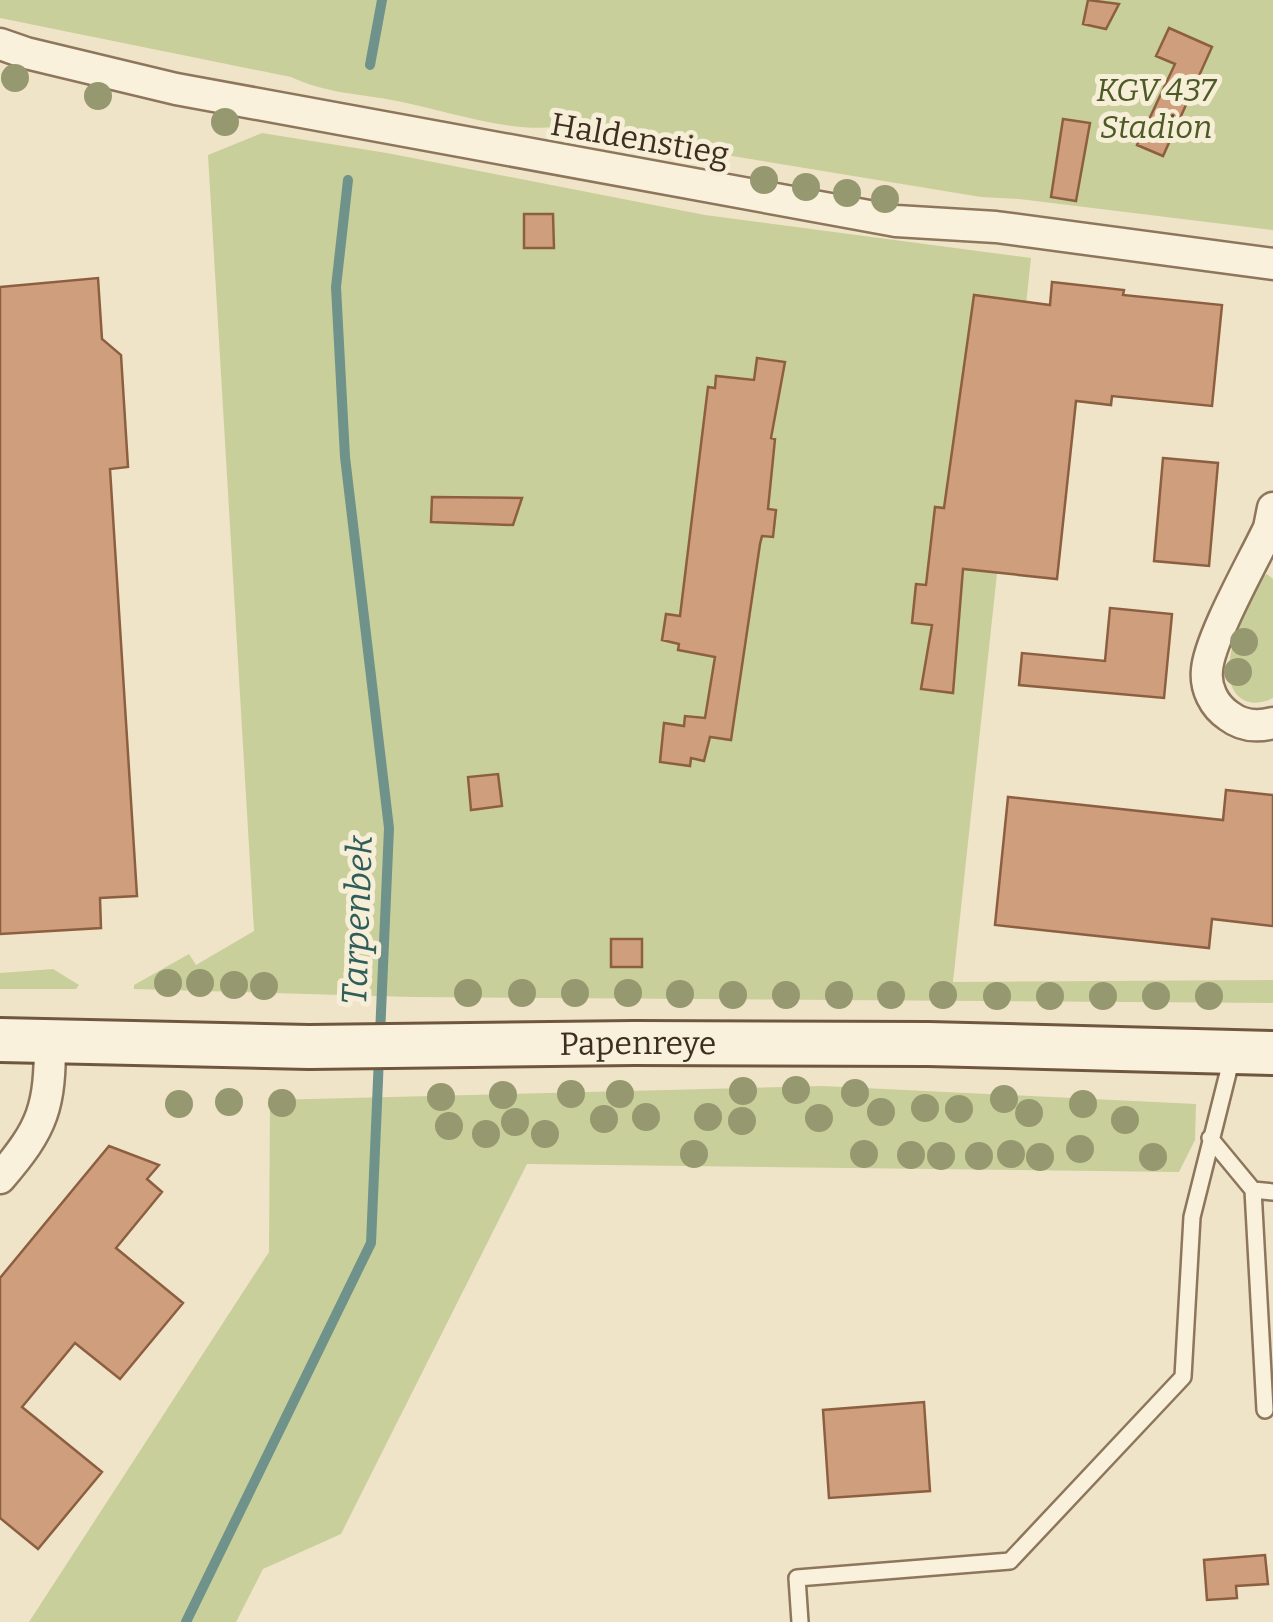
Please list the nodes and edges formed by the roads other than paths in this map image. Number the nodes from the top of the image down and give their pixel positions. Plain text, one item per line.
1 (0, 44) edge
2 (1273, 264) edge
3 (1272, 526) edge
4 (1273, 722) edge
5 (0, 1040) edge
6 (50, 1040) junction
7 (1253, 1053) edge
8 (1210, 1138) junction
9 (0, 1178) edge
10 (1253, 1190) junction
11 (1273, 1192) edge
12 (1265, 1410) dead end
13 (800, 1622) edge

1 - 2 street, Haldenstieg
3 - 4 street
5 - 6 main road, Papenreye
6 - 7 main road, Papenreye
6 - 9 street
7 - 8 lane
8 - 10 lane
8 - 13 lane
10 - 11 lane
10 - 12 lane

